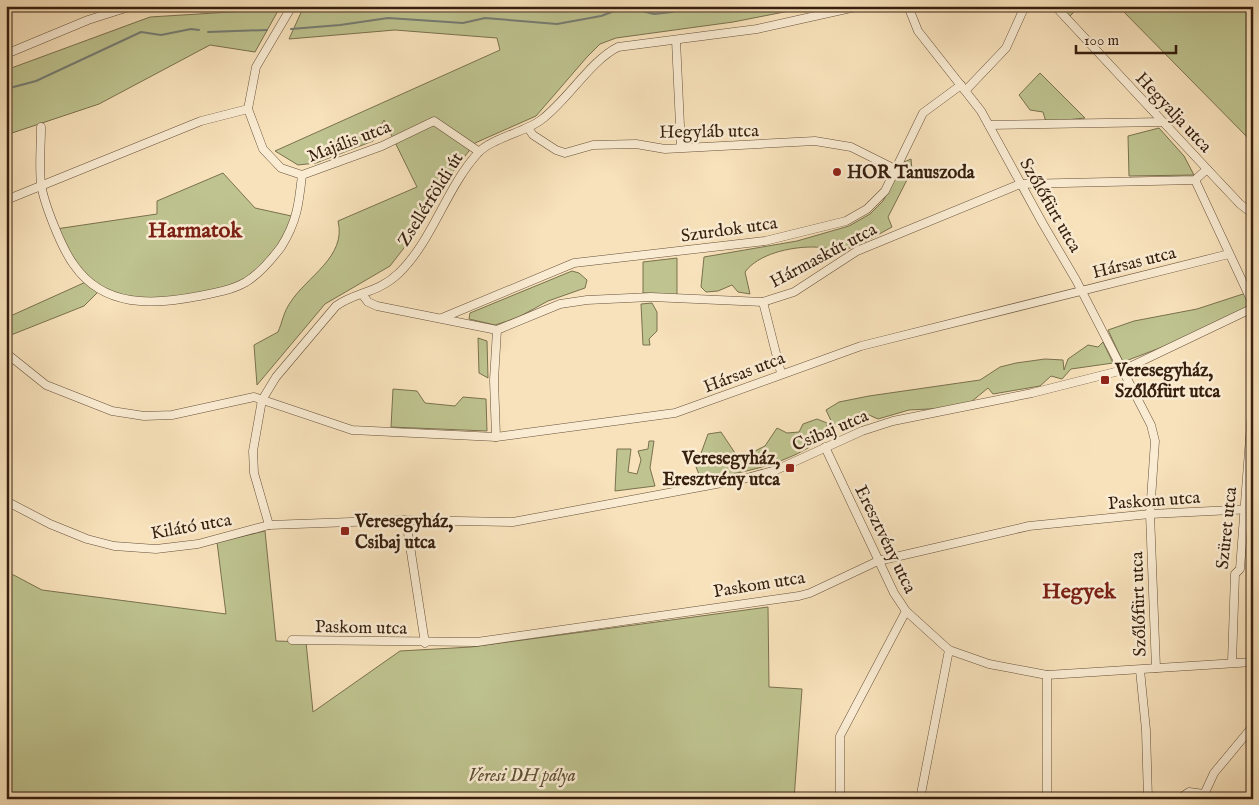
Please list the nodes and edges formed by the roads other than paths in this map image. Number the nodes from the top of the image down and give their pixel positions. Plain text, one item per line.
1 (132, 6) edge
2 (292, 6) edge
3 (860, 6) edge
4 (908, 6) edge
5 (1026, 6) edge
6 (1055, 6) edge
7 (676, 40) junction
8 (6, 54) edge
9 (963, 88) junction
10 (248, 109) junction
11 (1163, 122) junction
12 (988, 125) junction
13 (41, 127) dead end
14 (528, 128) junction
15 (681, 147) junction
16 (478, 151) junction
17 (895, 169) junction
18 (1207, 169) junction
19 (302, 175) junction
20 (1195, 180) junction
21 (1020, 184) junction
22 (42, 185) junction
23 (6, 200) edge
24 (1253, 214) edge
25 (1229, 254) junction
26 (1082, 290) junction
27 (362, 294) junction
28 (763, 302) junction
29 (1253, 304) edge
30 (1253, 308) edge
31 (442, 318) junction
32 (498, 330) junction
33 (6, 353) edge
34 (1123, 370) junction
35 (781, 373) junction
36 (1253, 398) edge
37 (262, 400) junction
38 (1253, 419) edge
39 (496, 437) junction
40 (825, 447) junction
41 (6, 501) edge
42 (1244, 509) junction
43 (1253, 509) edge
44 (1150, 514) junction
45 (406, 520) junction
46 (269, 525) junction
47 (878, 561) junction
48 (906, 611) junction
49 (292, 640) dead end
50 (425, 643) junction
51 (949, 650) junction
52 (1232, 662) junction
53 (1253, 662) edge
54 (1156, 668) junction
55 (1140, 670) junction
56 (1046, 675) junction
57 (1253, 726) edge
58 (1203, 796) edge
59 (840, 799) edge
60 (920, 799) edge
61 (1047, 799) edge
62 (1148, 799) edge
63 (1179, 799) edge

1 - 8 street
2 - 10 street
3 - 7 street, Zsellérföldi út
4 - 9 street, Szőlőfürt utca
5 - 9 street, Szurdok utca
6 - 11 street, Hegyalja utca
7 - 14 street, Zsellérföldi út
7 - 15 street
9 - 12 street, Szőlőfürt utca
9 - 17 street, Szurdok utca
10 - 19 street, Majális utca
10 - 22 street
11 - 12 street
11 - 18 street, Hegyalja utca
12 - 21 street, Szőlőfürt utca
13 - 22 street
14 - 15 street, Hegyláb utca
14 - 16 street, Zsellérföldi út
15 - 17 street, Hegyláb utca
16 - 19 street, Majális utca
16 - 27 street, Zsellérföldi út
17 - 31 street, Szurdok utca
18 - 20 street
18 - 24 street, Hegyalja utca
19 - 22 street
20 - 21 street, Hármaskút utca
20 - 25 street
21 - 26 street, Szőlőfürt utca
21 - 28 street, Hármaskút utca
22 - 23 street
25 - 26 street, Hársas utca
25 - 29 street
26 - 34 street, Szőlőfürt utca
26 - 35 street, Hársas utca
27 - 31 street
27 - 37 street, Zsellérföldi út
28 - 32 street, Hármaskút utca
28 - 35 street
30 - 34 street, Csibaj utca
31 - 32 street
32 - 39 street
33 - 37 street, Hársas utca
34 - 40 street, Csibaj utca
34 - 44 street, Szőlőfürt utca
35 - 39 street, Hársas utca
36 - 38 street, Szüret utca
37 - 39 street, Hársas utca
37 - 46 street, Zsellérföldi út
38 - 42 street, Szüret utca
40 - 45 street, Csibaj utca
40 - 47 street, Eresztvény utca
41 - 46 street, Kilátó utca
42 - 43 street, Paskom utca
42 - 44 street, Paskom utca
42 - 52 street, Szüret utca
44 - 47 street, Paskom utca
44 - 54 street, Szőlőfürt utca
45 - 46 street, Csibaj utca
45 - 50 street
47 - 48 street, Eresztvény utca
47 - 50 street, Paskom utca
48 - 51 street, Eresztvény utca
48 - 59 street
49 - 50 street, Paskom utca
51 - 56 street, Eresztvény utca
51 - 60 street
52 - 53 street, Eresztvény utca
52 - 54 street, Eresztvény utca
54 - 55 street, Eresztvény utca
55 - 56 street, Eresztvény utca
55 - 62 street
56 - 61 street
57 - 58 street
58 - 63 street

